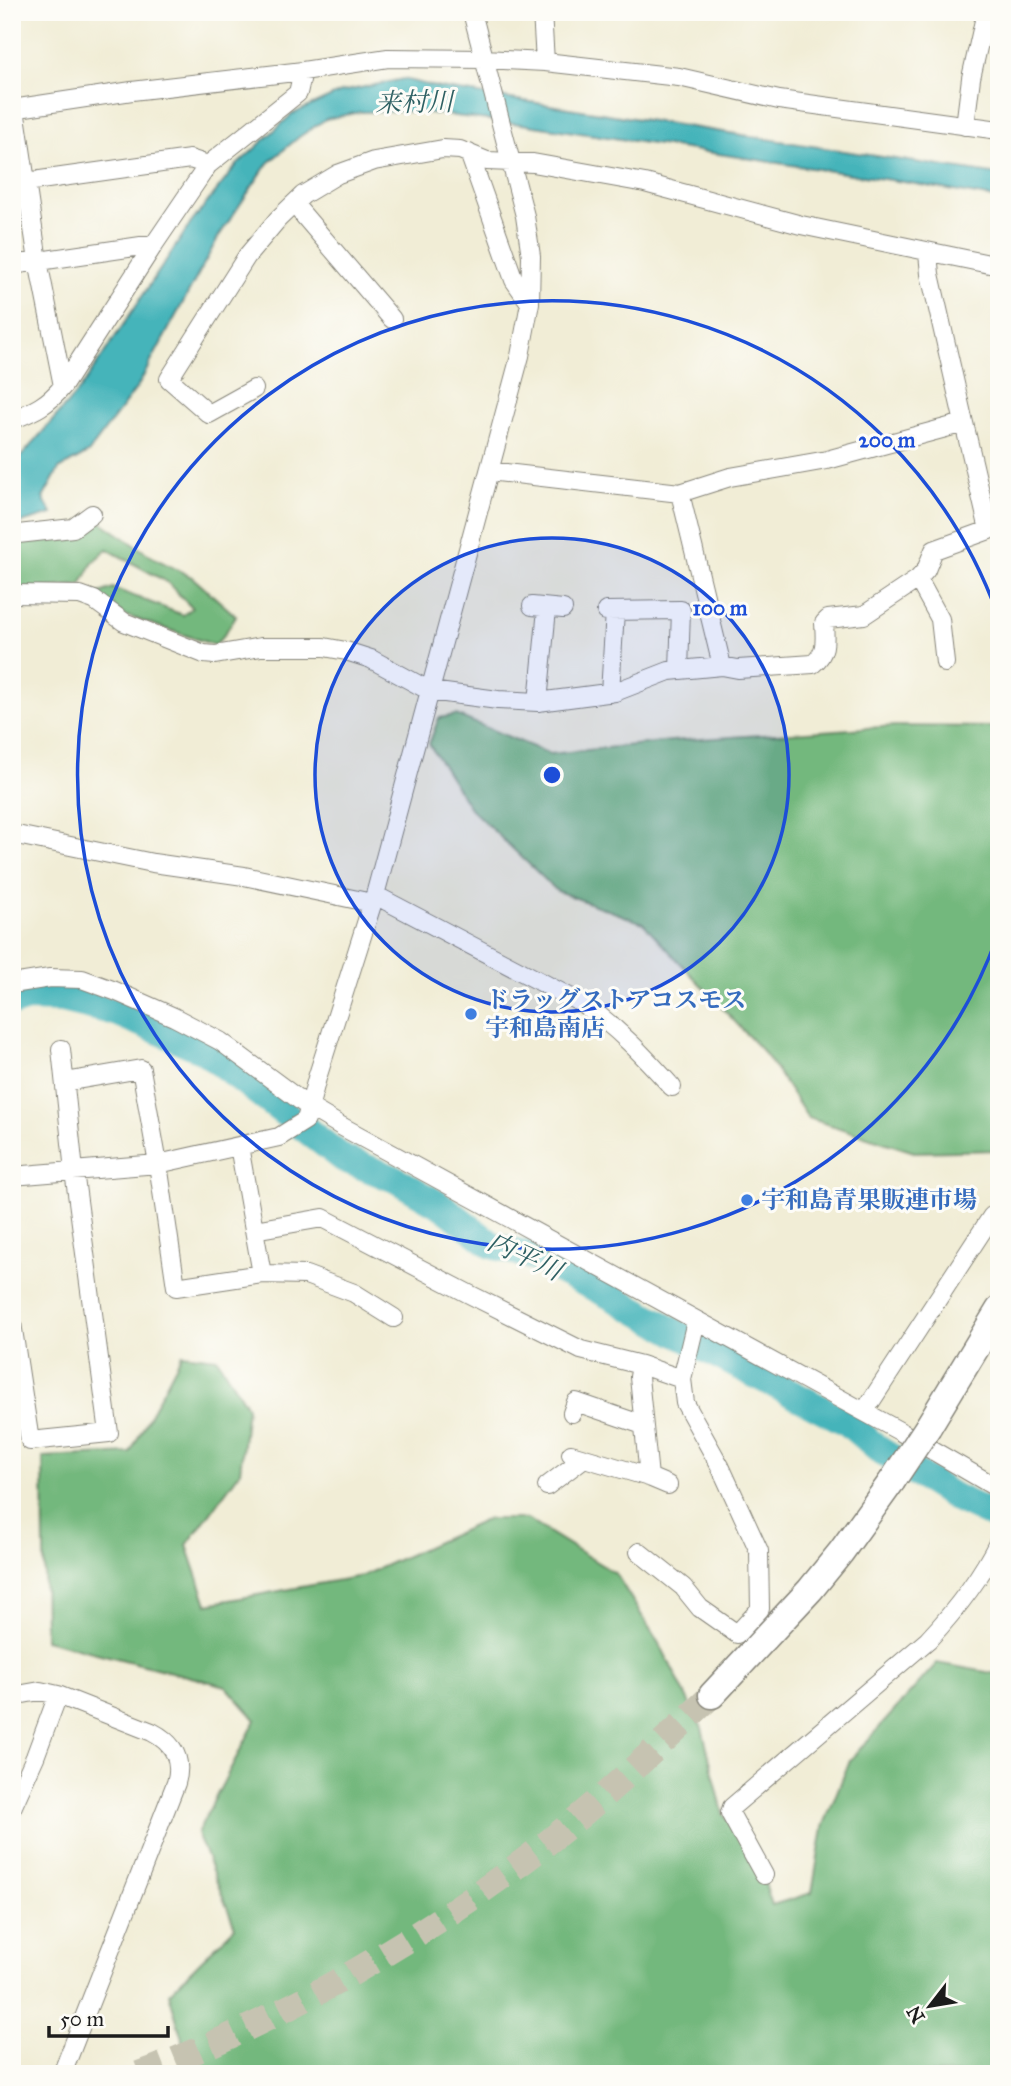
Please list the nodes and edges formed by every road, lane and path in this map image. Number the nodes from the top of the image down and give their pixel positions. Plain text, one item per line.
1 (472, 12) edge
2 (542, 12) edge
3 (986, 12) edge
4 (545, 62) junction
5 (486, 64) junction
6 (303, 71) junction
7 (14, 109) edge
8 (965, 126) junction
9 (999, 130) edge
10 (469, 153) junction
11 (509, 155) junction
12 (208, 165) junction
13 (26, 182) junction
14 (294, 204) junction
15 (153, 246) junction
16 (928, 253) junction
17 (38, 261) junction
18 (12, 265) edge
19 (999, 266) edge
20 (530, 303) junction
21 (391, 319) dead end
22 (63, 386) junction
23 (254, 389) dead end
24 (12, 420) edge
25 (964, 423) junction
26 (489, 471) junction
27 (680, 494) junction
28 (92, 514) dead end
29 (12, 536) edge
30 (918, 579) junction
31 (12, 594) edge
32 (547, 608) dead end
33 (945, 663) dead end
34 (722, 666) junction
35 (679, 670) junction
36 (430, 691) junction
37 (610, 693) junction
38 (538, 702) junction
39 (12, 834) edge
40 (374, 899) junction
41 (12, 984) edge
42 (61, 1049) dead end
43 (65, 1082) junction
44 (672, 1087) dead end
45 (308, 1113) junction
46 (239, 1146) junction
47 (158, 1164) junction
48 (74, 1171) junction
49 (12, 1176) edge
50 (992, 1216) dead end
51 (254, 1230) junction
52 (262, 1274) junction
53 (999, 1310) edge
54 (394, 1318) dead end
55 (12, 1323) edge
56 (694, 1328) junction
57 (641, 1365) junction
58 (685, 1371) junction
59 (864, 1412) junction
60 (572, 1413) dead end
61 (643, 1425) junction
62 (649, 1477) junction
63 (668, 1485) dead end
64 (547, 1486) dead end
65 (999, 1489) edge
66 (999, 1541) edge
67 (639, 1552) dead end
68 (58, 1695) junction
69 (12, 1696) edge
70 (712, 1696) tunnel mouth
71 (12, 1808) edge
72 (764, 1875) dead end
73 (62, 2074) edge

1 - 5 street
2 - 4 street
3 - 8 street
4 - 5 street
4 - 8 street
5 - 6 street
5 - 11 street
6 - 7 street
6 - 12 street
7 - 13 street
8 - 9 street
10 - 11 street
10 - 14 street
10 - 20 street
11 - 16 street
11 - 20 street
12 - 13 street
12 - 15 street
13 - 17 street
14 - 21 street
14 - 23 street
15 - 17 street
15 - 22 street
16 - 19 street
16 - 25 street
17 - 18 street
17 - 22 street
20 - 26 street
22 - 24 street
25 - 27 street
25 - 30 street
26 - 27 street
26 - 36 street
27 - 34 street
28 - 29 street
30 - 33 street
30 - 34 street
31 - 36 street
32 - 38 street
34 - 35 street
35 - 37 street
35 - 37 street
36 - 38 street
36 - 40 street
37 - 38 street
39 - 40 street
40 - 44 street
40 - 45 street
41 - 45 street
42 - 43 street
43 - 47 street
43 - 48 street
45 - 46 street
45 - 56 street
46 - 47 street
46 - 51 street
47 - 48 street
47 - 52 street
48 - 49 street
48 - 55 street
50 - 59 street
51 - 52 street
51 - 57 street
52 - 54 street
53 - 70 highway, bridge
56 - 58 street
56 - 59 street
57 - 58 street
57 - 61 street
58 - 67 street
59 - 65 street
60 - 61 street
61 - 62 street
62 - 63 street
62 - 64 street
66 - 72 street
68 - 69 street
68 - 71 street
68 - 73 street

